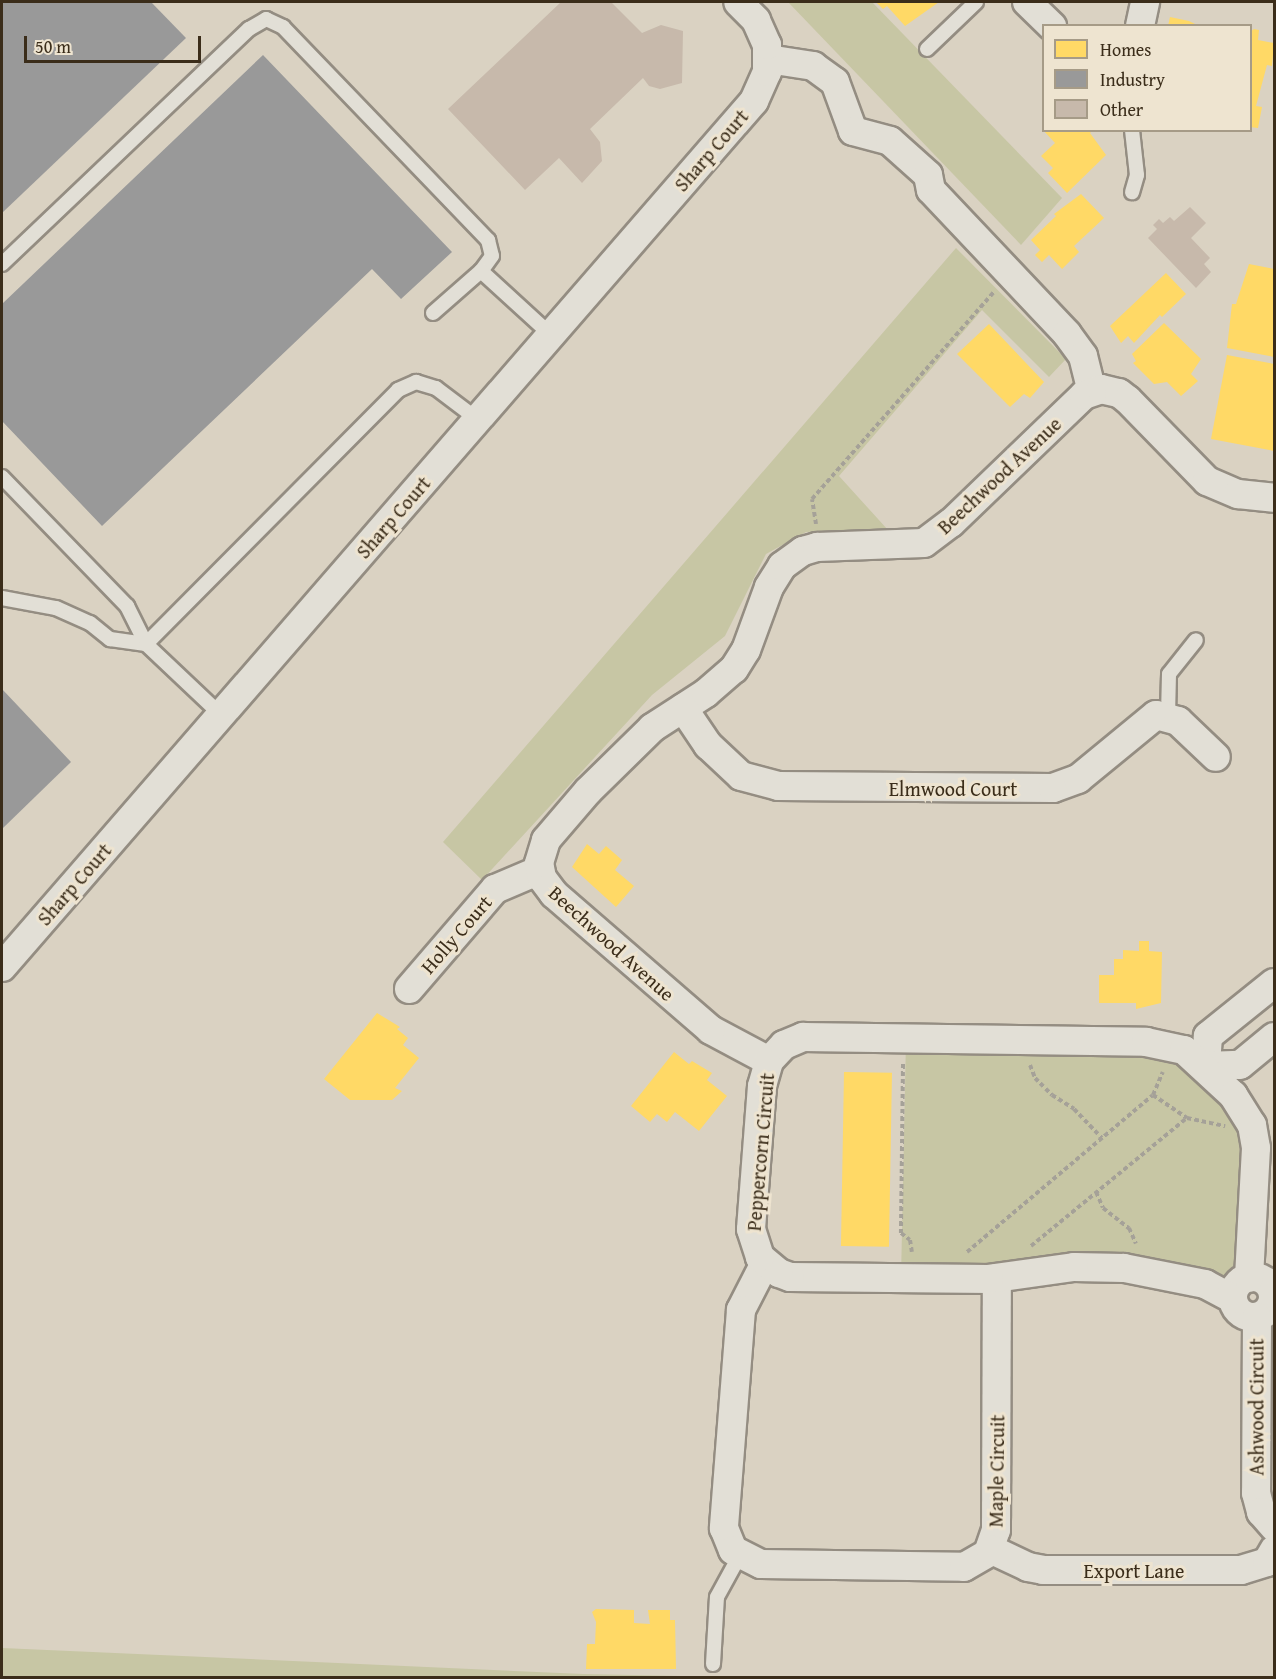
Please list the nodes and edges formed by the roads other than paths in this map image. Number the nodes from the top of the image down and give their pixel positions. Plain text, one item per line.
1 (738, 2) edge
2 (976, 2) edge
3 (1028, 2) edge
4 (1145, 2) edge
5 (1050, 24) edge
6 (1140, 24) edge
7 (927, 49) dead end
8 (768, 59) junction
9 (1132, 132) edge
10 (1132, 192) dead end
11 (2, 264) edge
12 (481, 271) junction
13 (433, 313) dead end
14 (551, 334) junction
15 (1092, 391) junction
16 (477, 419) junction
17 (2, 477) edge
18 (1275, 498) edge
19 (2, 598) edge
20 (1196, 640) dead end
21 (146, 644) junction
22 (683, 708) junction
23 (221, 715) junction
24 (1168, 715) junction
25 (1216, 757) dead end
26 (540, 870) junction
27 (2, 967) edge
28 (1275, 983) edge
29 (409, 989) dead end
30 (1275, 1038) edge
31 (769, 1061) junction
32 (1206, 1066) junction
33 (765, 1263) junction
34 (997, 1278) junction
35 (1241, 1289) junction
36 (1268, 1304) edge
37 (1275, 1527) edge
38 (990, 1549) junction
39 (1275, 1550) edge
40 (740, 1555) junction
41 (713, 1664) dead end

1 - 8 street
2 - 7 lane
3 - 5 street
4 - 6 street
8 - 14 street, Sharp Court
8 - 15 street
9 - 10 lane
11 - 12 lane
12 - 13 lane
12 - 14 lane
14 - 16 street, Sharp Court
15 - 18 street
15 - 22 street, Beechwood Avenue
16 - 21 lane
16 - 23 street, Sharp Court
17 - 21 lane
19 - 21 lane
20 - 24 lane
21 - 23 lane
22 - 24 street, Elmwood Court
22 - 26 street, Beechwood Avenue
23 - 27 street, Sharp Court
24 - 25 street
26 - 29 street, Holly Court
26 - 31 street, Beechwood Avenue
28 - 32 street
30 - 32 street
31 - 32 street, Peppercorn Circuit
31 - 33 street, Peppercorn Circuit
32 - 35 street, Peppercorn Circuit
33 - 34 street
33 - 40 street
34 - 35 street
34 - 38 street, Maple Circuit
35 - 36 street
36 - 37 street, Ashwood Circuit
38 - 39 street, Export Lane
38 - 40 street, Maple Circuit
40 - 41 lane

